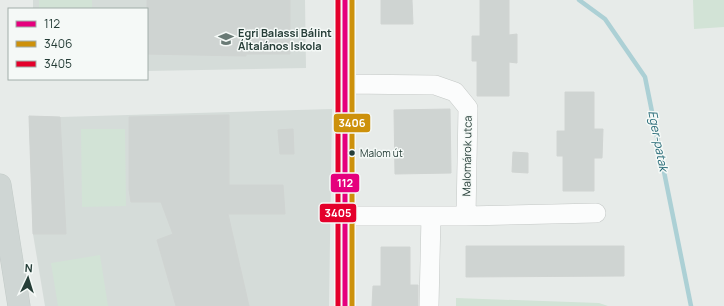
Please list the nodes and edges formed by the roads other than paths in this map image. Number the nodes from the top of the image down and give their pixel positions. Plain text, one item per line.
1 (346, 0) edge
2 (346, 84) junction
3 (0, 184) edge
4 (596, 213) dead end
5 (346, 216) junction
6 (431, 216) junction
7 (466, 216) junction
8 (19, 306) edge
9 (345, 306) edge
10 (429, 306) edge

1 - 2 street
2 - 5 street
2 - 7 street, Malomárok utca
3 - 8 main road
4 - 7 street
5 - 6 street
5 - 9 street
6 - 7 street
6 - 10 street

